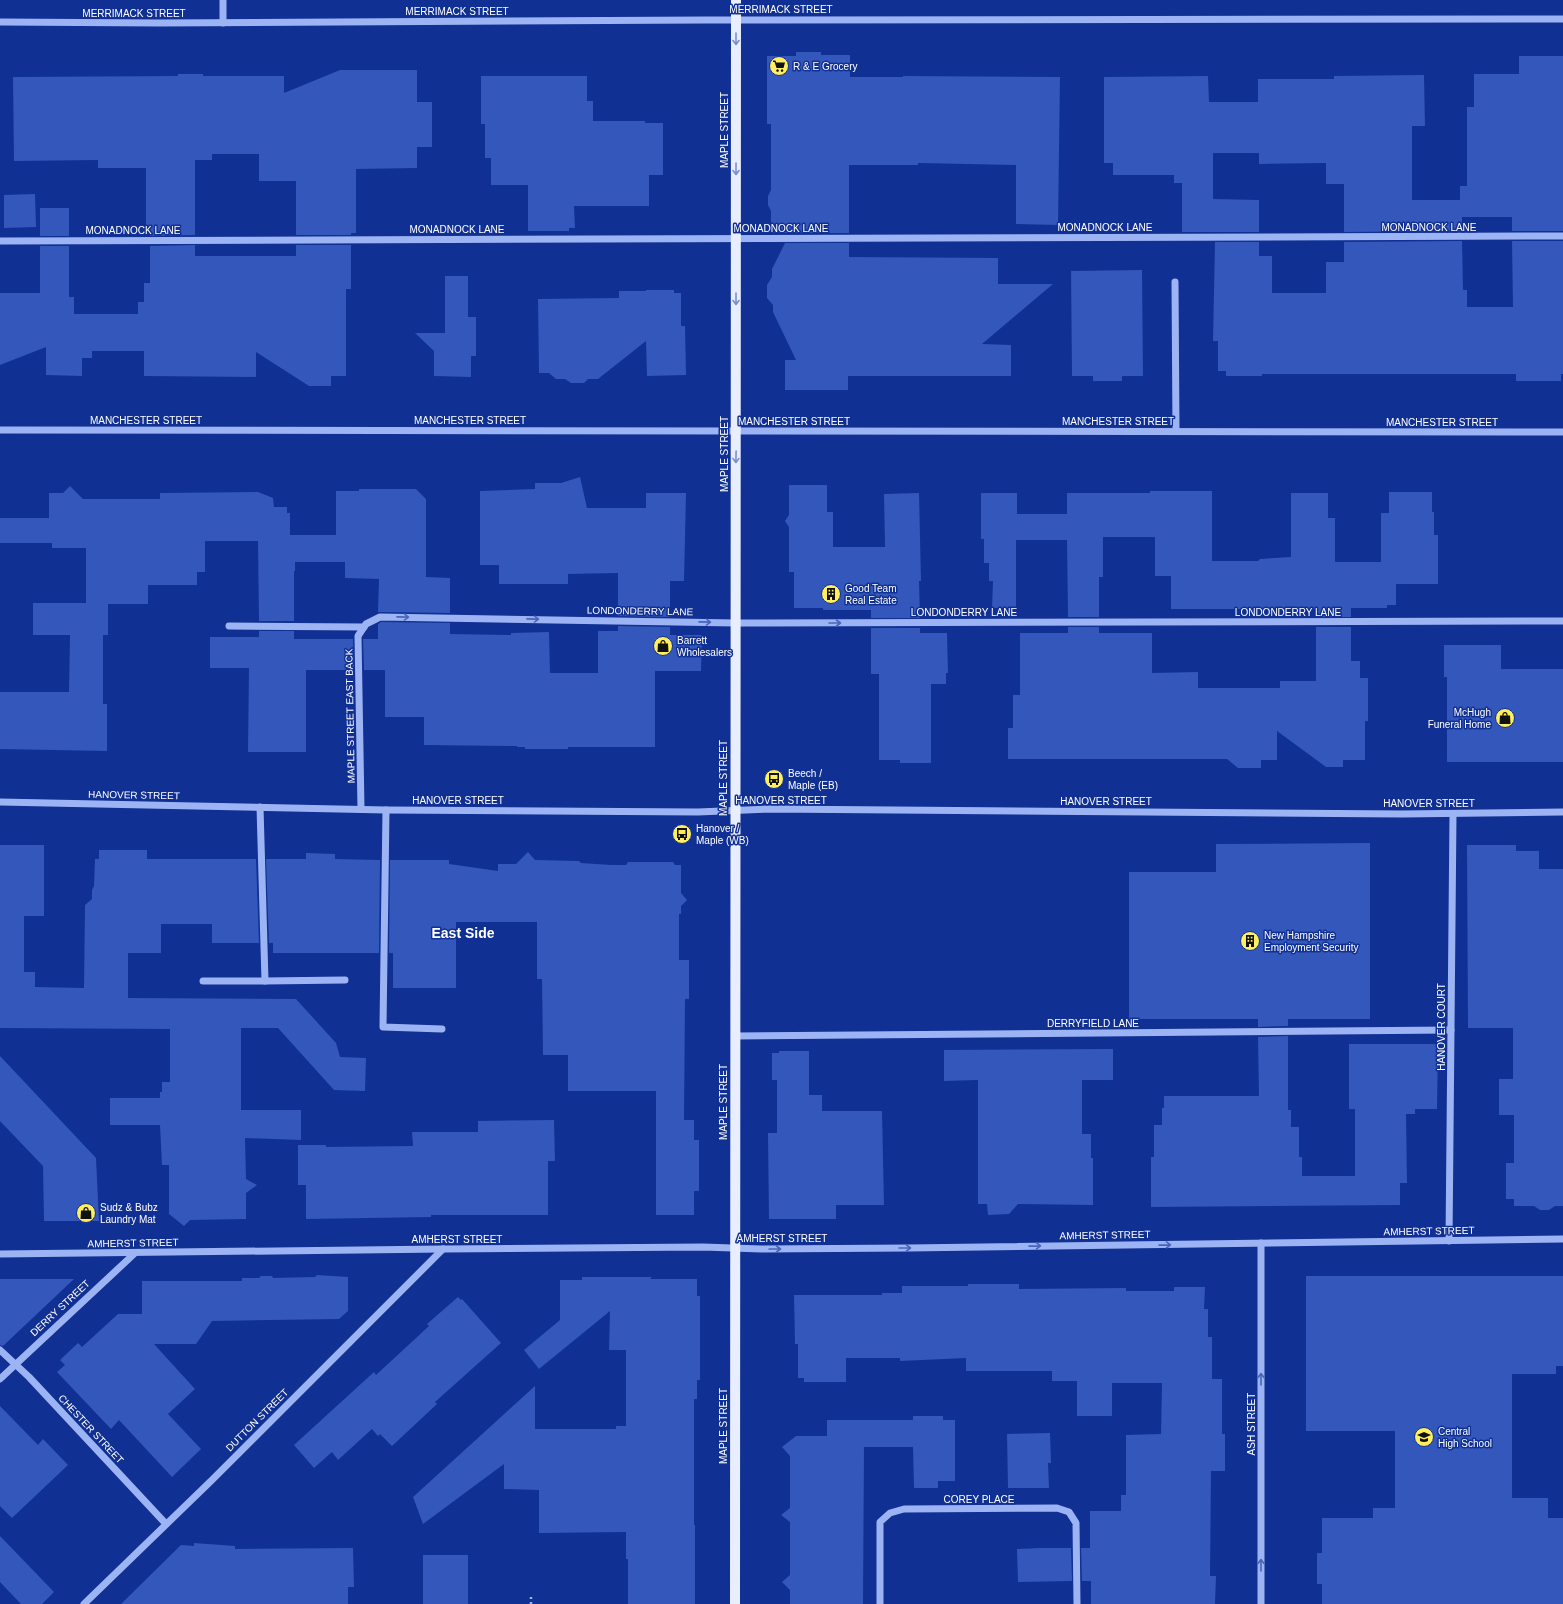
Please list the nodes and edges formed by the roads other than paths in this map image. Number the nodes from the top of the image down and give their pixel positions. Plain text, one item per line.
1 (223, 0) edge
2 (736, 0) edge
3 (1563, 18) edge
4 (736, 20) junction
5 (0, 22) edge
6 (223, 23) junction
7 (1563, 236) edge
8 (736, 238) junction
9 (0, 241) edge
10 (1175, 282) dead end
11 (0, 430) edge
12 (736, 431) junction
13 (1176, 431) junction
14 (1563, 432) edge
15 (1563, 621) edge
16 (736, 623) junction
17 (229, 626) dead end
18 (365, 626) junction
19 (0, 802) edge
20 (260, 807) junction
21 (361, 809) junction
22 (386, 810) junction
23 (735, 810) junction
24 (1563, 812) edge
25 (1453, 814) junction
26 (345, 980) dead end
27 (203, 981) dead end
28 (264, 981) junction
29 (442, 1029) dead end
30 (1451, 1030) junction
31 (735, 1036) junction
32 (1563, 1239) edge
33 (1449, 1241) junction
34 (1260, 1243) junction
35 (736, 1248) junction
36 (443, 1249) junction
37 (135, 1253) junction
38 (0, 1254) edge
39 (0, 1350) edge
40 (15, 1364) junction
41 (0, 1379) edge
42 (166, 1524) junction
43 (84, 1604) edge
44 (735, 1604) edge
45 (880, 1604) edge
46 (1077, 1604) edge
47 (1261, 1604) edge

1 - 6 street
2 - 4 main road, MAPLE STREET
3 - 4 street, MERRIMACK STREET
4 - 6 street, MERRIMACK STREET
4 -> 8 main road, MAPLE STREET
5 - 6 street, MERRIMACK STREET
7 - 8 street, MONADNOCK LANE
8 - 9 street, MONADNOCK LANE
8 -> 12 main road, MAPLE STREET
10 - 13 street
11 - 12 street, MANCHESTER STREET
12 - 13 street, MANCHESTER STREET
12 -> 16 main road, MAPLE STREET
13 - 14 street, MANCHESTER STREET
16 -> 15 street, LONDONDERRY LANE
18 -> 16 street, LONDONDERRY LANE
16 - 23 main road, MAPLE STREET
17 - 18 street
18 - 21 street, MAPLE STREET EAST BACK
19 - 20 street, HANOVER STREET
20 - 21 street, HANOVER STREET
20 - 28 street
21 - 22 street, HANOVER STREET
22 - 23 street, HANOVER STREET
22 - 29 street
23 - 25 street, HANOVER STREET
23 - 31 main road, MAPLE STREET
24 - 25 street, HANOVER STREET
25 - 30 street, HANOVER COURT
26 - 28 street
27 - 28 street
30 - 31 street, DERRYFIELD LANE
30 - 33 street, HANOVER COURT
31 - 35 main road, MAPLE STREET
32 - 33 street, AMHERST STREET
33 - 34 street, AMHERST STREET
35 -> 34 street, AMHERST STREET
47 -> 34 street, ASH STREET
35 - 36 street, AMHERST STREET
35 - 44 main road, MAPLE STREET
36 - 37 street, AMHERST STREET
36 - 42 street, DUTTON STREET
37 - 38 street, AMHERST STREET
37 - 40 street, DERRY STREET
39 - 40 street, CHESTER STREET
40 - 41 street, DERRY STREET
40 - 42 street, CHESTER STREET
42 - 43 street, DUTTON STREET
45 - 46 street, COREY PLACE

